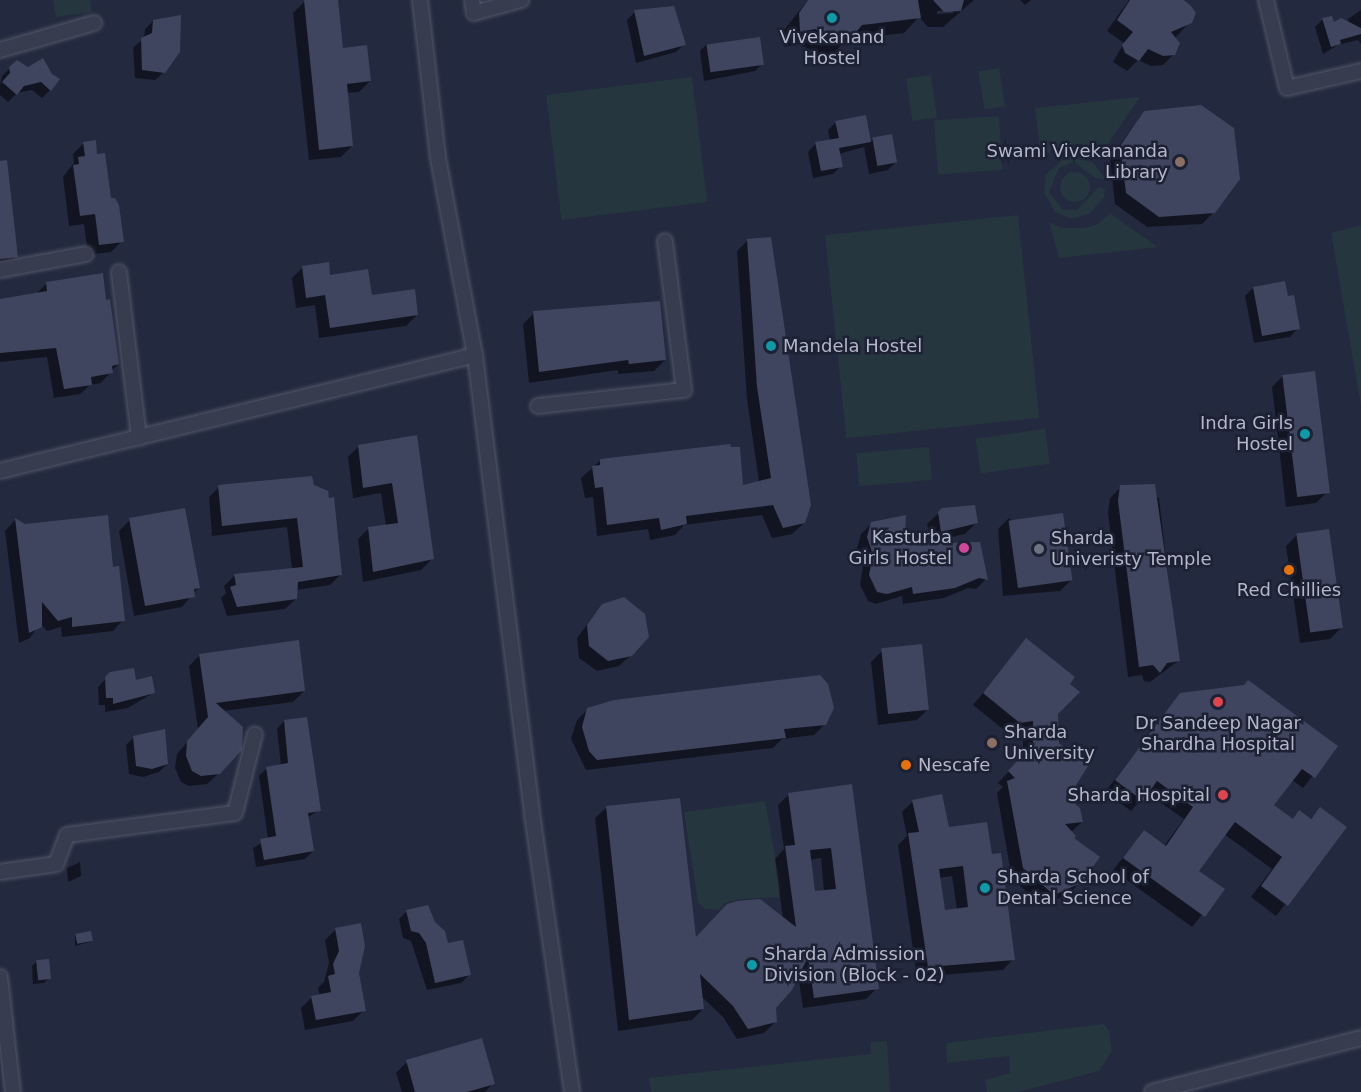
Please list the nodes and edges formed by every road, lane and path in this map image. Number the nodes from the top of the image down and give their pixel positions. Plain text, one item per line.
1 (420, 0) edge
2 (472, 0) edge
3 (521, 0) edge
4 (1266, 0) edge
5 (94, 23) dead end
6 (0, 50) edge
7 (1361, 71) edge
8 (665, 241) dead end
9 (86, 254) dead end
10 (0, 270) edge
11 (119, 272) dead end
12 (475, 355) junction
13 (538, 406) dead end
14 (139, 438) junction
15 (0, 471) edge
16 (255, 734) dead end
17 (0, 872) edge
18 (0, 977) edge
19 (1361, 1038) edge
20 (13, 1092) edge
21 (572, 1092) edge
22 (1152, 1092) edge

1 - 12 street
2 - 3 street
4 - 7 street
5 - 6 street
8 - 13 street
9 - 10 street
11 - 14 street
12 - 14 street
12 - 21 street
14 - 15 street
16 - 17 street
18 - 20 street
19 - 22 street

